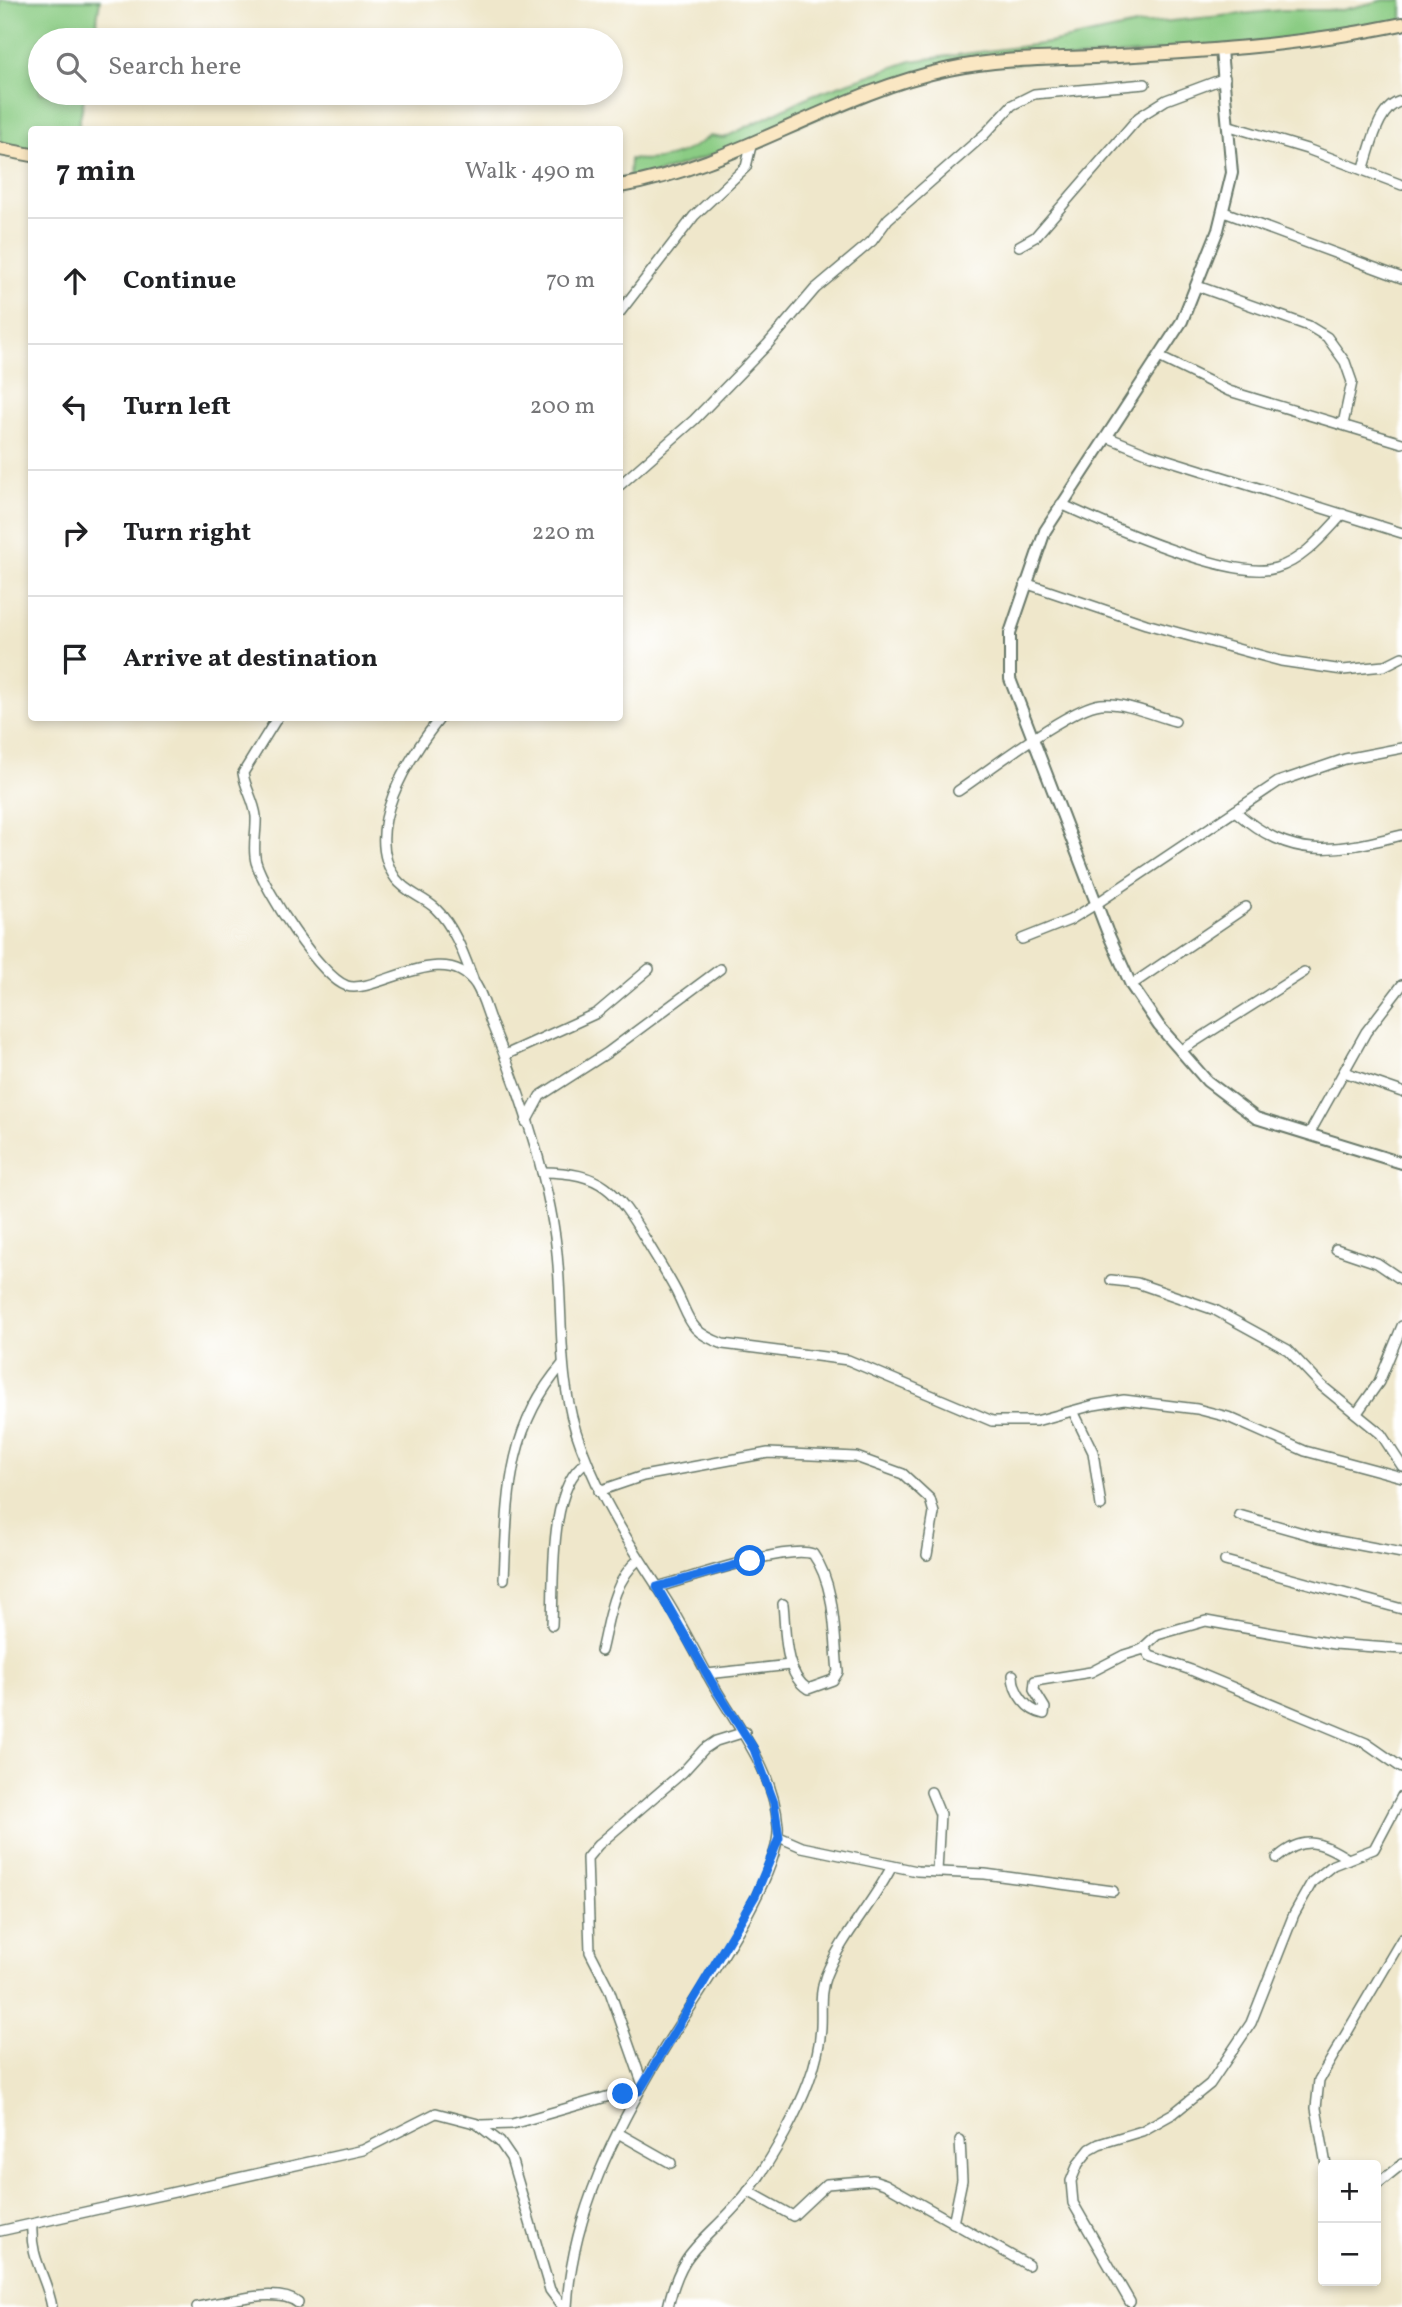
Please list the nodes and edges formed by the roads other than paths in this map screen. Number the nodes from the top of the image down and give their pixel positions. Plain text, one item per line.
1 (1402, 24) edge
2 (1221, 50) junction
3 (1225, 79) junction
4 (1145, 83) dead end
5 (1402, 101) edge
6 (1230, 126) junction
7 (751, 146) junction
8 (0, 149) edge
9 (28, 154) edge
10 (1363, 170) junction
11 (623, 185) edge
12 (1402, 185) edge
13 (1224, 212) junction
14 (1019, 246) dead end
15 (1402, 278) edge
16 (1197, 286) junction
17 (623, 308) edge
18 (1159, 356) junction
19 (1343, 424) junction
20 (1107, 437) junction
21 (1402, 443) edge
22 (623, 482) edge
23 (1061, 504) junction
24 (1343, 514) junction
25 (1402, 533) edge
26 (1025, 583) junction
27 (1402, 657) edge
28 (275, 721) edge
29 (438, 721) edge
30 (1175, 721) dead end
31 (1033, 740) junction
32 (1402, 748) edge
33 (958, 791) dead end
34 (1234, 811) junction
35 (1402, 835) edge
36 (1096, 904) junction
37 (1246, 907) dead end
38 (1022, 939) dead end
39 (649, 969) dead end
40 (720, 969) dead end
41 (1304, 972) dead end
42 (474, 981) junction
43 (1131, 985) junction
44 (1402, 985) edge
45 (1180, 1051) junction
46 (505, 1055) junction
47 (1343, 1072) junction
48 (1402, 1091) edge
49 (526, 1122) junction
50 (1309, 1134) junction
51 (1402, 1163) edge
52 (542, 1172) junction
53 (1336, 1249) dead end
54 (1111, 1280) dead end
55 (1402, 1280) edge
56 (1402, 1325) edge
57 (562, 1365) junction
58 (1073, 1411) junction
59 (1357, 1413) junction
60 (586, 1462) junction
61 (1402, 1466) edge
62 (1402, 1477) edge
63 (599, 1491) junction
64 (1101, 1506) dead end
65 (1239, 1515) dead end
66 (1402, 1553) edge
67 (927, 1555) dead end
68 (639, 1559) junction
69 (1225, 1561) dead end
70 (504, 1579) dead end
71 (657, 1587) junction
72 (783, 1604) dead end
73 (1402, 1609) edge
74 (552, 1625) dead end
75 (1144, 1649) junction
76 (1402, 1649) edge
77 (601, 1651) dead end
78 (790, 1665) junction
79 (707, 1674) junction
80 (1013, 1675) dead end
81 (745, 1732) junction
82 (1402, 1769) edge
83 (931, 1792) dead end
84 (1402, 1796) edge
85 (779, 1838) junction
86 (1277, 1858) dead end
87 (1349, 1858) junction
88 (892, 1866) junction
89 (937, 1872) junction
90 (1113, 1891) dead end
91 (1402, 1939) edge
92 (641, 2088) junction
93 (476, 2123) junction
94 (618, 2133) junction
95 (960, 2140) dead end
96 (1325, 2160) edge
97 (671, 2163) dead end
98 (1402, 2164) edge
99 (1381, 2181) edge
100 (748, 2191) junction
101 (953, 2223) junction
102 (32, 2224) junction
103 (0, 2231) edge
104 (1028, 2265) dead end
105 (1130, 2302) dead end
106 (298, 2303) dead end
107 (52, 2307) edge
108 (197, 2307) edge
109 (565, 2307) edge
110 (668, 2307) edge

1 - 2 main road
2 - 3 street
2 - 7 main road
3 - 6 street
3 - 14 street
4 - 22 street
5 - 10 street
6 - 10 street
6 - 13 street
7 - 11 main road
7 - 17 street
8 - 9 main road
10 - 12 street
13 - 15 street
13 - 16 street
16 - 18 street
16 - 19 street
18 - 19 street
18 - 20 street
19 - 21 street
20 - 23 street
20 - 24 street
23 - 24 street
23 - 26 street
24 - 25 street
26 - 27 street
26 - 31 street
28 - 42 street
29 - 42 street
30 - 31 street
31 - 33 street
31 - 36 street
32 - 34 street
34 - 35 street
34 - 36 street
36 - 38 street
36 - 43 street
37 - 43 street
39 - 46 street
40 - 49 street
41 - 45 street
42 - 46 street
43 - 45 street
44 - 47 street
45 - 50 street
46 - 49 street
47 - 48 street
47 - 50 street
49 - 52 street
50 - 51 street
52 - 57 street
52 - 58 street
53 - 55 street
54 - 59 street
56 - 59 street
57 - 60 street
57 - 70 street
58 - 62 street
58 - 64 street
59 - 61 street
60 - 63 street
60 - 74 street
63 - 67 street
63 - 68 street
65 - 66 street
68 - 71 street
68 - 77 street
69 - 73 street
71 - 78 street
71 - 79 street
72 - 78 street
75 - 76 street
75 - 80 street
75 - 82 street
78 - 79 street
79 - 81 street
81 - 85 street
81 - 92 street
83 - 89 street
84 - 87 street
85 - 88 street
85 - 92 street
86 - 87 street
87 - 105 street
88 - 89 street
88 - 100 street
89 - 90 street
91 - 96 street
92 - 93 street
92 - 94 street
93 - 102 street
93 - 109 street
94 - 97 street
94 - 109 street
95 - 101 street
98 - 99 street
100 - 101 street
100 - 110 street
101 - 104 street
102 - 103 street
102 - 107 street
106 - 108 street

